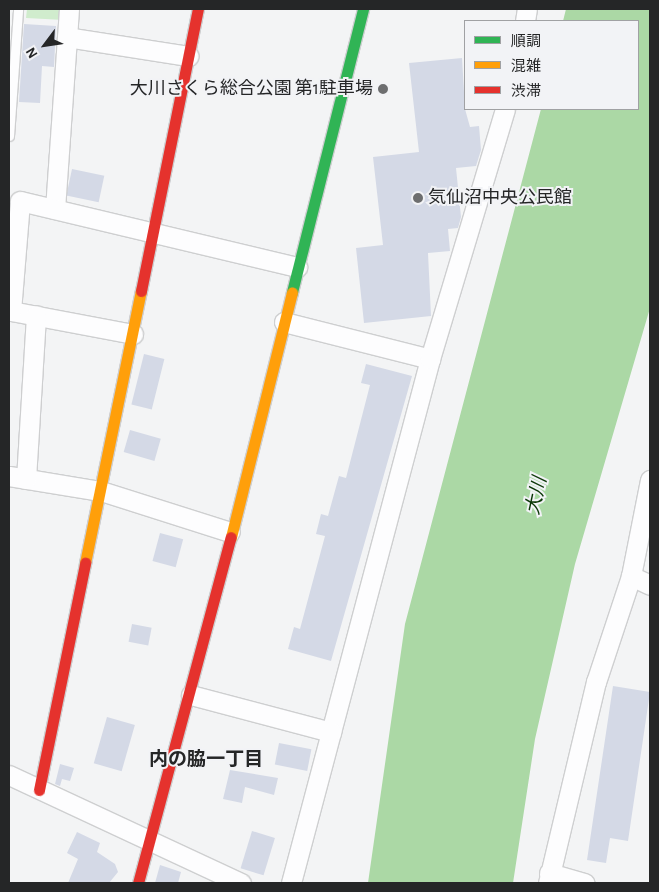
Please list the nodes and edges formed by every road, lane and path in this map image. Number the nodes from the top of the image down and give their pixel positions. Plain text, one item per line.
1 (18, 9) edge
2 (69, 9) edge
3 (198, 9) edge
4 (363, 9) edge
5 (67, 37) junction
6 (189, 56) junction
7 (505, 110) edge
8 (9, 136) edge
9 (55, 209) junction
10 (154, 232) junction
11 (297, 267) junction
12 (36, 315) junction
13 (284, 322) junction
14 (133, 334) junction
15 (430, 358) junction
16 (18, 477) edge
17 (650, 480) edge
18 (101, 491) junction
19 (230, 532) junction
20 (631, 576) junction
21 (650, 585) edge
22 (191, 695) junction
23 (330, 732) junction
24 (9, 775) edge
25 (39, 790) junction
26 (150, 840) junction
27 (549, 878) edge
28 (138, 883) edge
29 (241, 883) edge
30 (290, 883) edge
31 (586, 883) edge

1 - 8 lane
2 - 5 street
3 - 6 street
4 - 11 street
5 - 6 street
5 - 9 street
6 - 10 street
7 - 15 street
9 - 10 street
9 - 12 street
10 - 11 street
10 - 14 street
11 - 13 street
12 - 14 street
12 - 16 street
13 - 15 street
13 - 19 street
14 - 18 street
15 - 23 street
16 - 18 street
17 - 20 street
18 - 19 street
18 - 25 street
19 - 22 street
20 - 21 street
20 - 27 street
22 - 23 street
22 - 26 street
23 - 30 street
24 - 25 street
25 - 26 street
26 - 28 street
26 - 29 street
27 - 31 street

